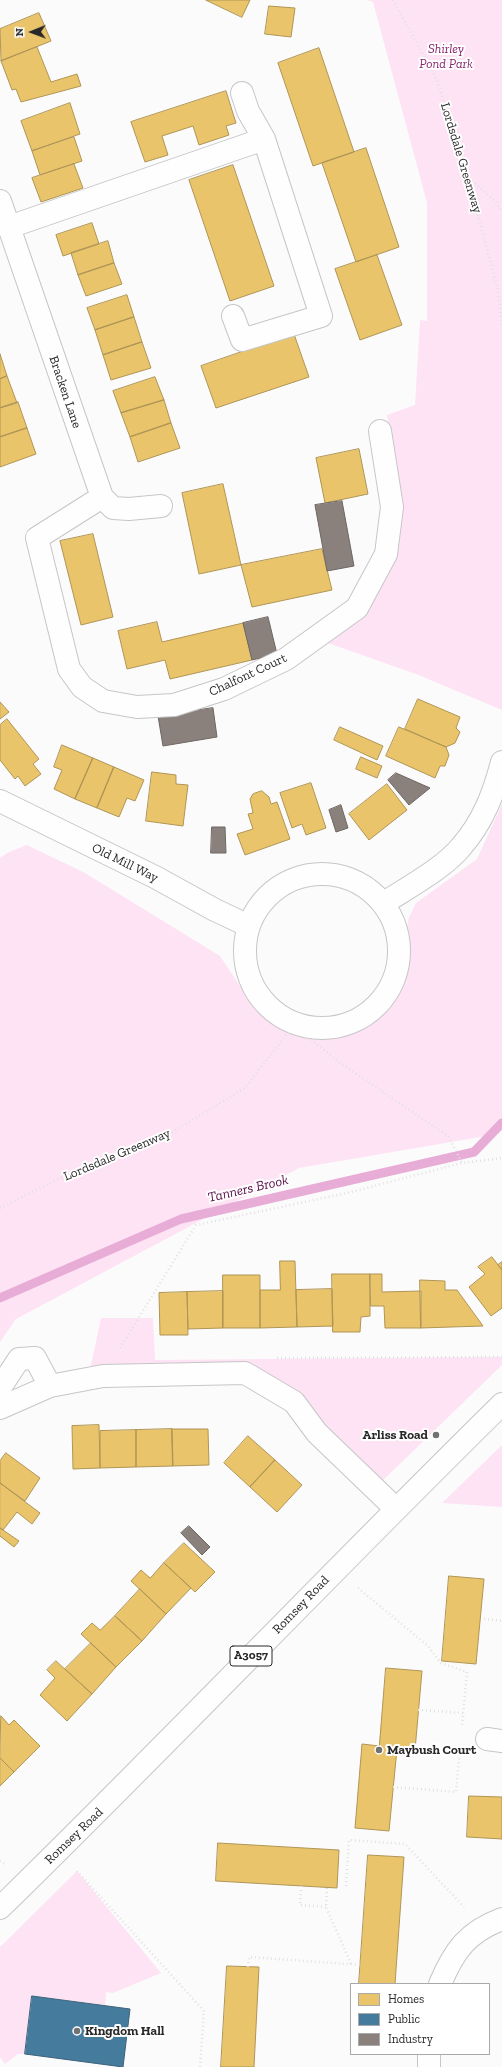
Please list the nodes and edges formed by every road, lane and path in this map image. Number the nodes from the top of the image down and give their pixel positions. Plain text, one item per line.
1 (393, 0) edge
2 (242, 93) dead end
3 (264, 139) junction
4 (468, 178) junction
5 (0, 201) edge
6 (502, 211) edge
7 (9, 227) junction
8 (233, 316) dead end
9 (502, 326) edge
10 (380, 431) dead end
11 (102, 497) junction
12 (161, 506) dead end
13 (502, 762) edge
14 (0, 801) edge
15 (384, 903) junction
16 (249, 926) junction
17 (294, 1025) junction
18 (502, 1158) edge
19 (462, 1163) junction
20 (0, 1208) edge
21 (502, 1357) edge
22 (274, 1358) dead end
23 (103, 1376) junction
24 (50, 1386) junction
25 (0, 1388) edge
26 (502, 1404) edge
27 (0, 1408) edge
28 (395, 1508) junction
29 (336, 1569) junction
30 (484, 1619) dead end
31 (502, 1621) edge
32 (418, 1710) dead end
33 (463, 1713) junction
34 (462, 1732) dead end
35 (460, 1746) dead end
36 (393, 1787) dead end
37 (59, 1851) junction
38 (301, 1886) dead end
39 (346, 1886) dead end
40 (327, 1888) dead end
41 (326, 1906) junction
42 (0, 1908) edge
43 (493, 1923) edge
44 (351, 1964) junction
45 (361, 1965) dead end
46 (248, 1967) dead end
47 (440, 1983) edge
48 (429, 2055) edge
49 (200, 2067) edge
50 (428, 2067) edge

1 - 4 path, Lordsdale Greenway
2 - 3 street
3 - 7 street
3 - 8 street
4 - 6 path
4 - 9 path, Lordsdale Greenway
5 - 7 street, Bracken Lane
7 - 11 street, Bracken Lane
10 - 11 street, Chalfont Court
11 - 12 street
13 - 15 street
14 - 16 street, Old Mill Way
15 - 16 street
15 - 17 street
16 - 17 street
17 - 19 path
17 - 20 path, Lordsdale Greenway
18 - 19 path
19 - 23 path
21 - 22 path
23 - 24 street
23 - 28 street
24 - 25 street
24 - 27 street
26 - 28 street, Romsey Road / A3057
28 - 29 street, Romsey Road / A3057
29 - 33 path
29 - 37 street, Romsey Road / A3057
30 - 31 path
32 - 33 path
33 - 34 path
35 - 36 path
37 - 42 street, Romsey Road / A3057
37 - 49 path
38 - 41 path
39 - 43 path
40 - 41 path
41 - 44 path
43 - 47 street
44 - 45 path
44 - 46 path
48 - 50 street

